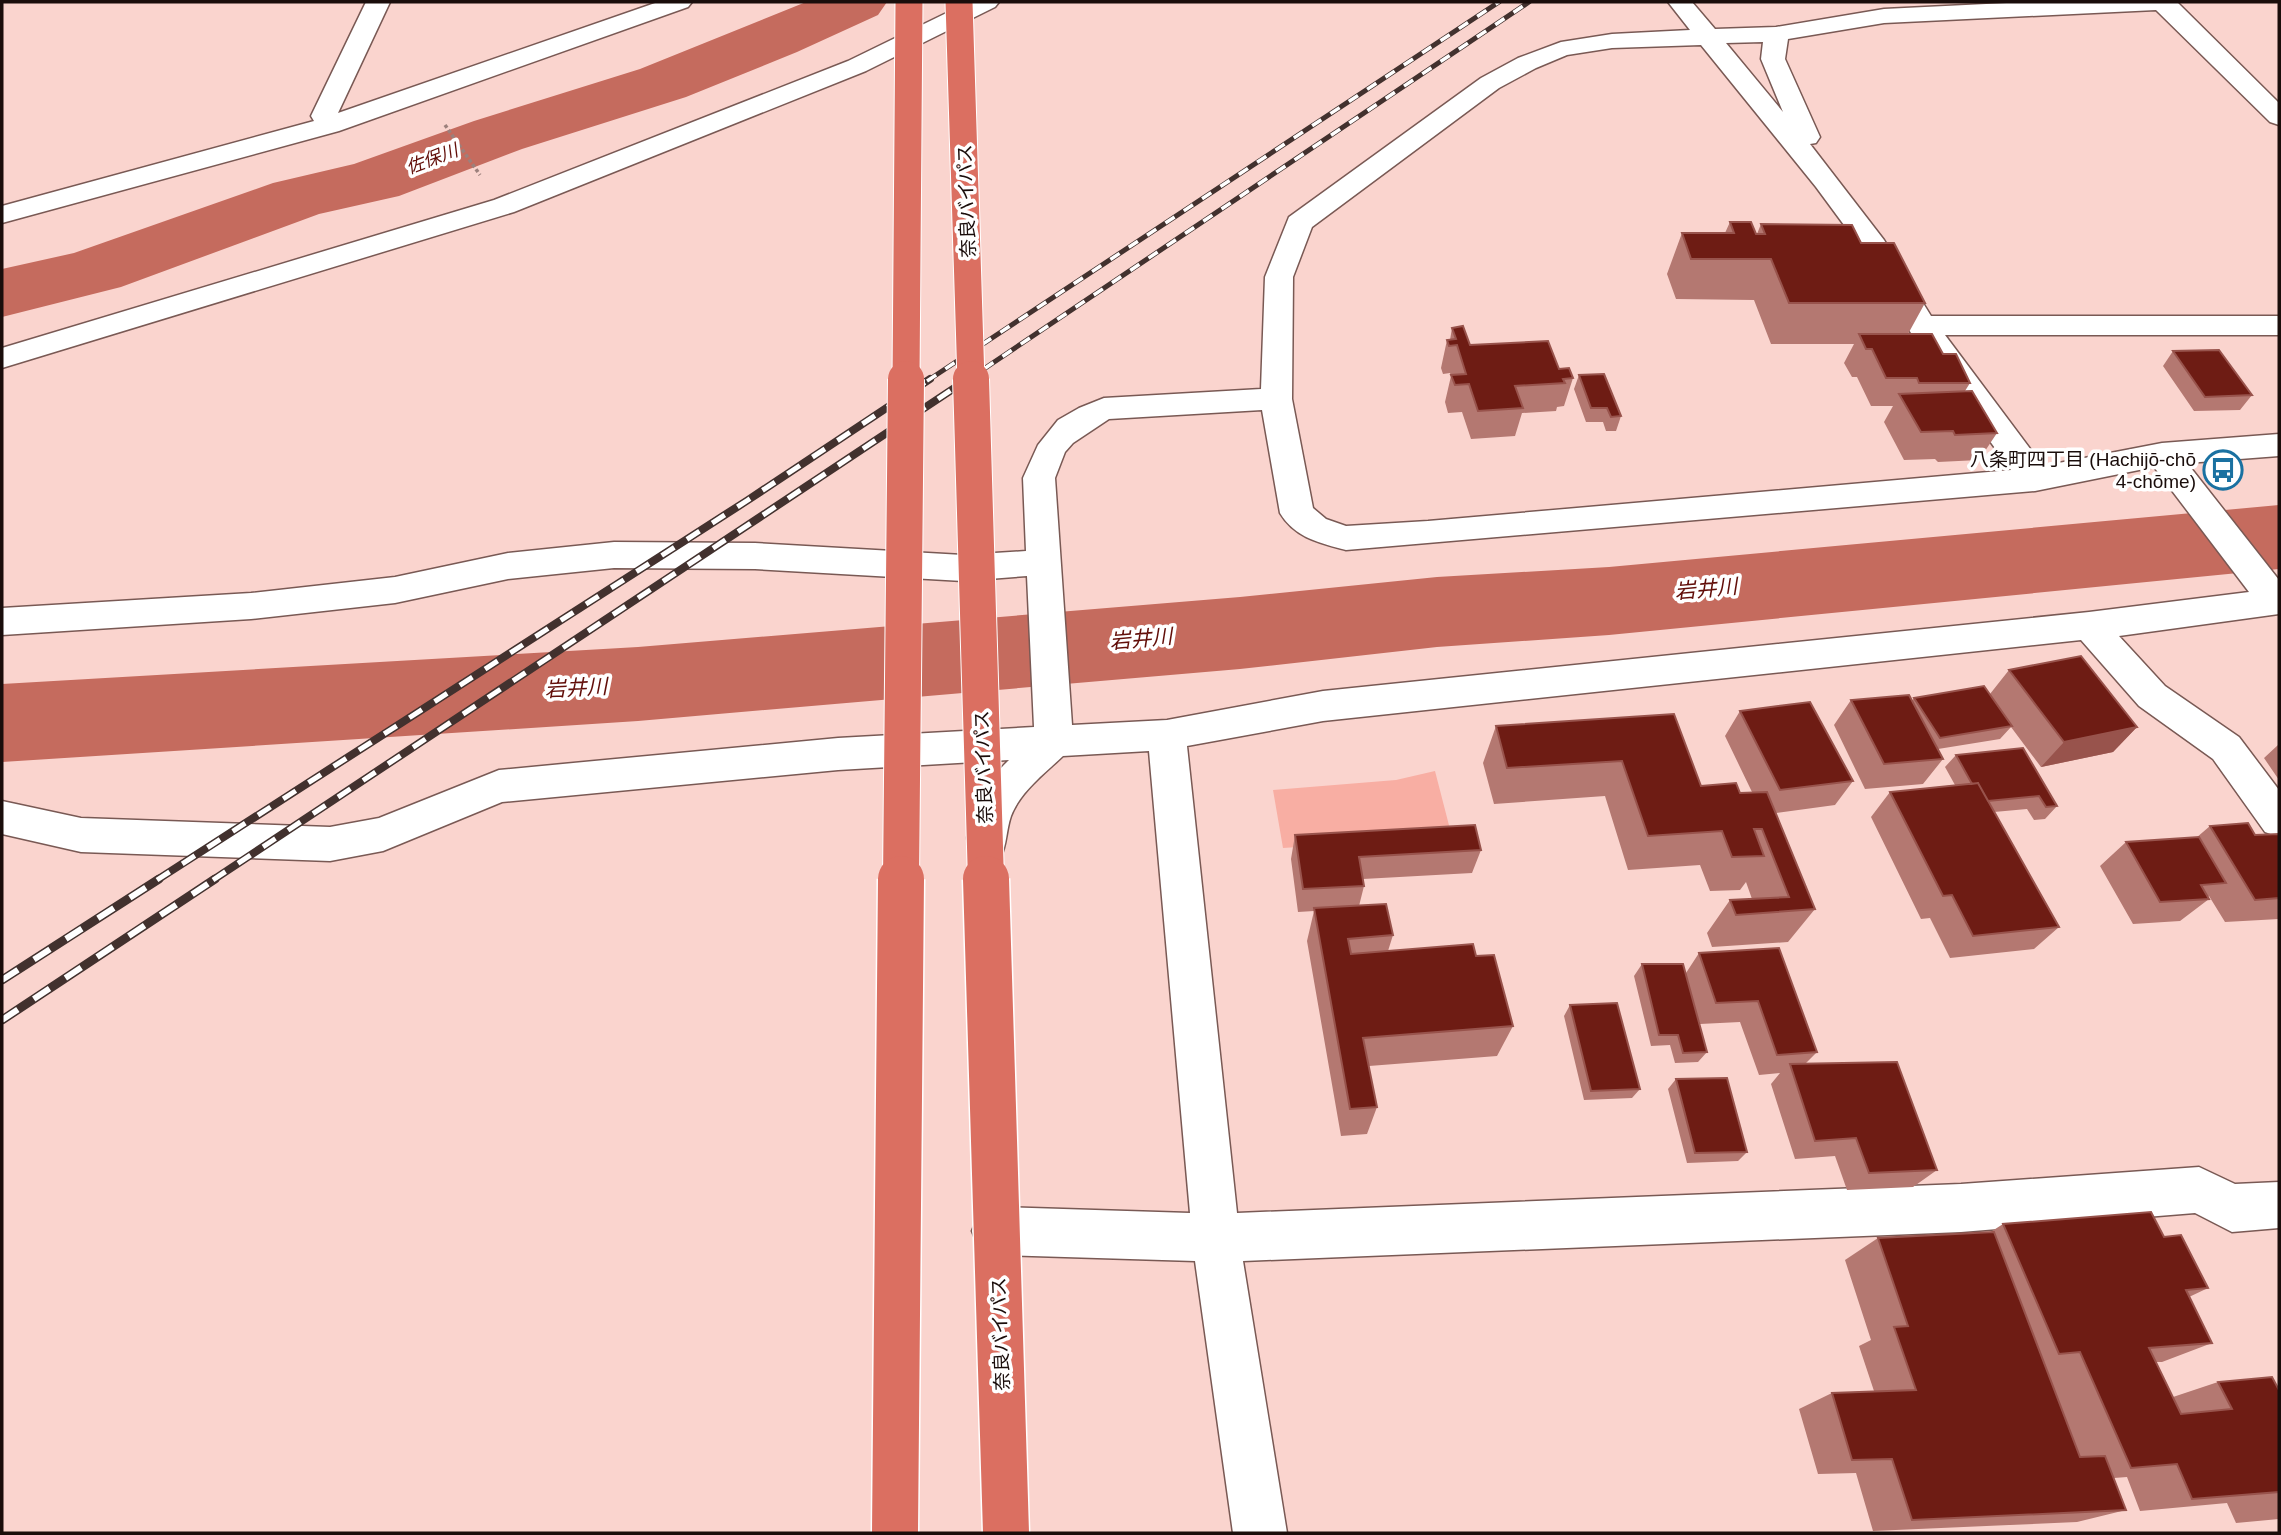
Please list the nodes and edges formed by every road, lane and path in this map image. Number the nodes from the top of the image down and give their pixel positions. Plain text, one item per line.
1 (378, 2) edge
2 (680, 2) edge
3 (909, 2) edge
4 (959, 2) edge
5 (987, 2) edge
6 (1680, 2) edge
7 (2163, 2) edge
8 (1776, 34) junction
9 (1708, 37) junction
10 (2279, 86) edge
11 (2248, 88) junction
12 (2279, 117) edge
13 (443, 122) dead end
14 (330, 125) junction
15 (482, 177) dead end
16 (1826, 181) junction
17 (2, 215) edge
18 (2279, 325) edge
19 (1922, 326) junction
20 (2, 358) edge
21 (1276, 399) junction
22 (2279, 445) edge
23 (2170, 465) junction
24 (2035, 479) junction
25 (1044, 574) junction
26 (2272, 595) edge
27 (2, 621) edge
28 (2089, 626) junction
29 (1053, 729) junction
30 (1167, 735) junction
31 (2, 818) edge
32 (2279, 820) edge
33 (2279, 1205) edge
34 (996, 1231) junction
35 (1216, 1238) junction
36 (895, 1533) edge
37 (1003, 1533) edge
38 (1260, 1533) edge

1 - 14 street
2 - 14 street
3 - 36 highway, bridge
4 - 37 highway, 奈良バイパス, bridge
5 - 20 street
6 - 9 street
7 - 8 street
7 - 11 street
8 - 9 street
8 - 16 street
9 - 16 street
9 - 21 street
10 - 11 street
11 - 12 street
13 - 15 path
14 - 17 street
16 - 19 street
18 - 19 street
19 - 24 street
21 - 24 street
21 - 25 street
22 - 23 street
23 - 24 street
23 - 26 street
25 - 27 street
25 - 29 street
26 - 28 street
28 - 30 street
28 - 32 street
29 - 30 street
29 - 31 street
29 - 34 street
30 - 35 street
33 - 35 street
34 - 35 street
34 - 37 street
35 - 38 street

